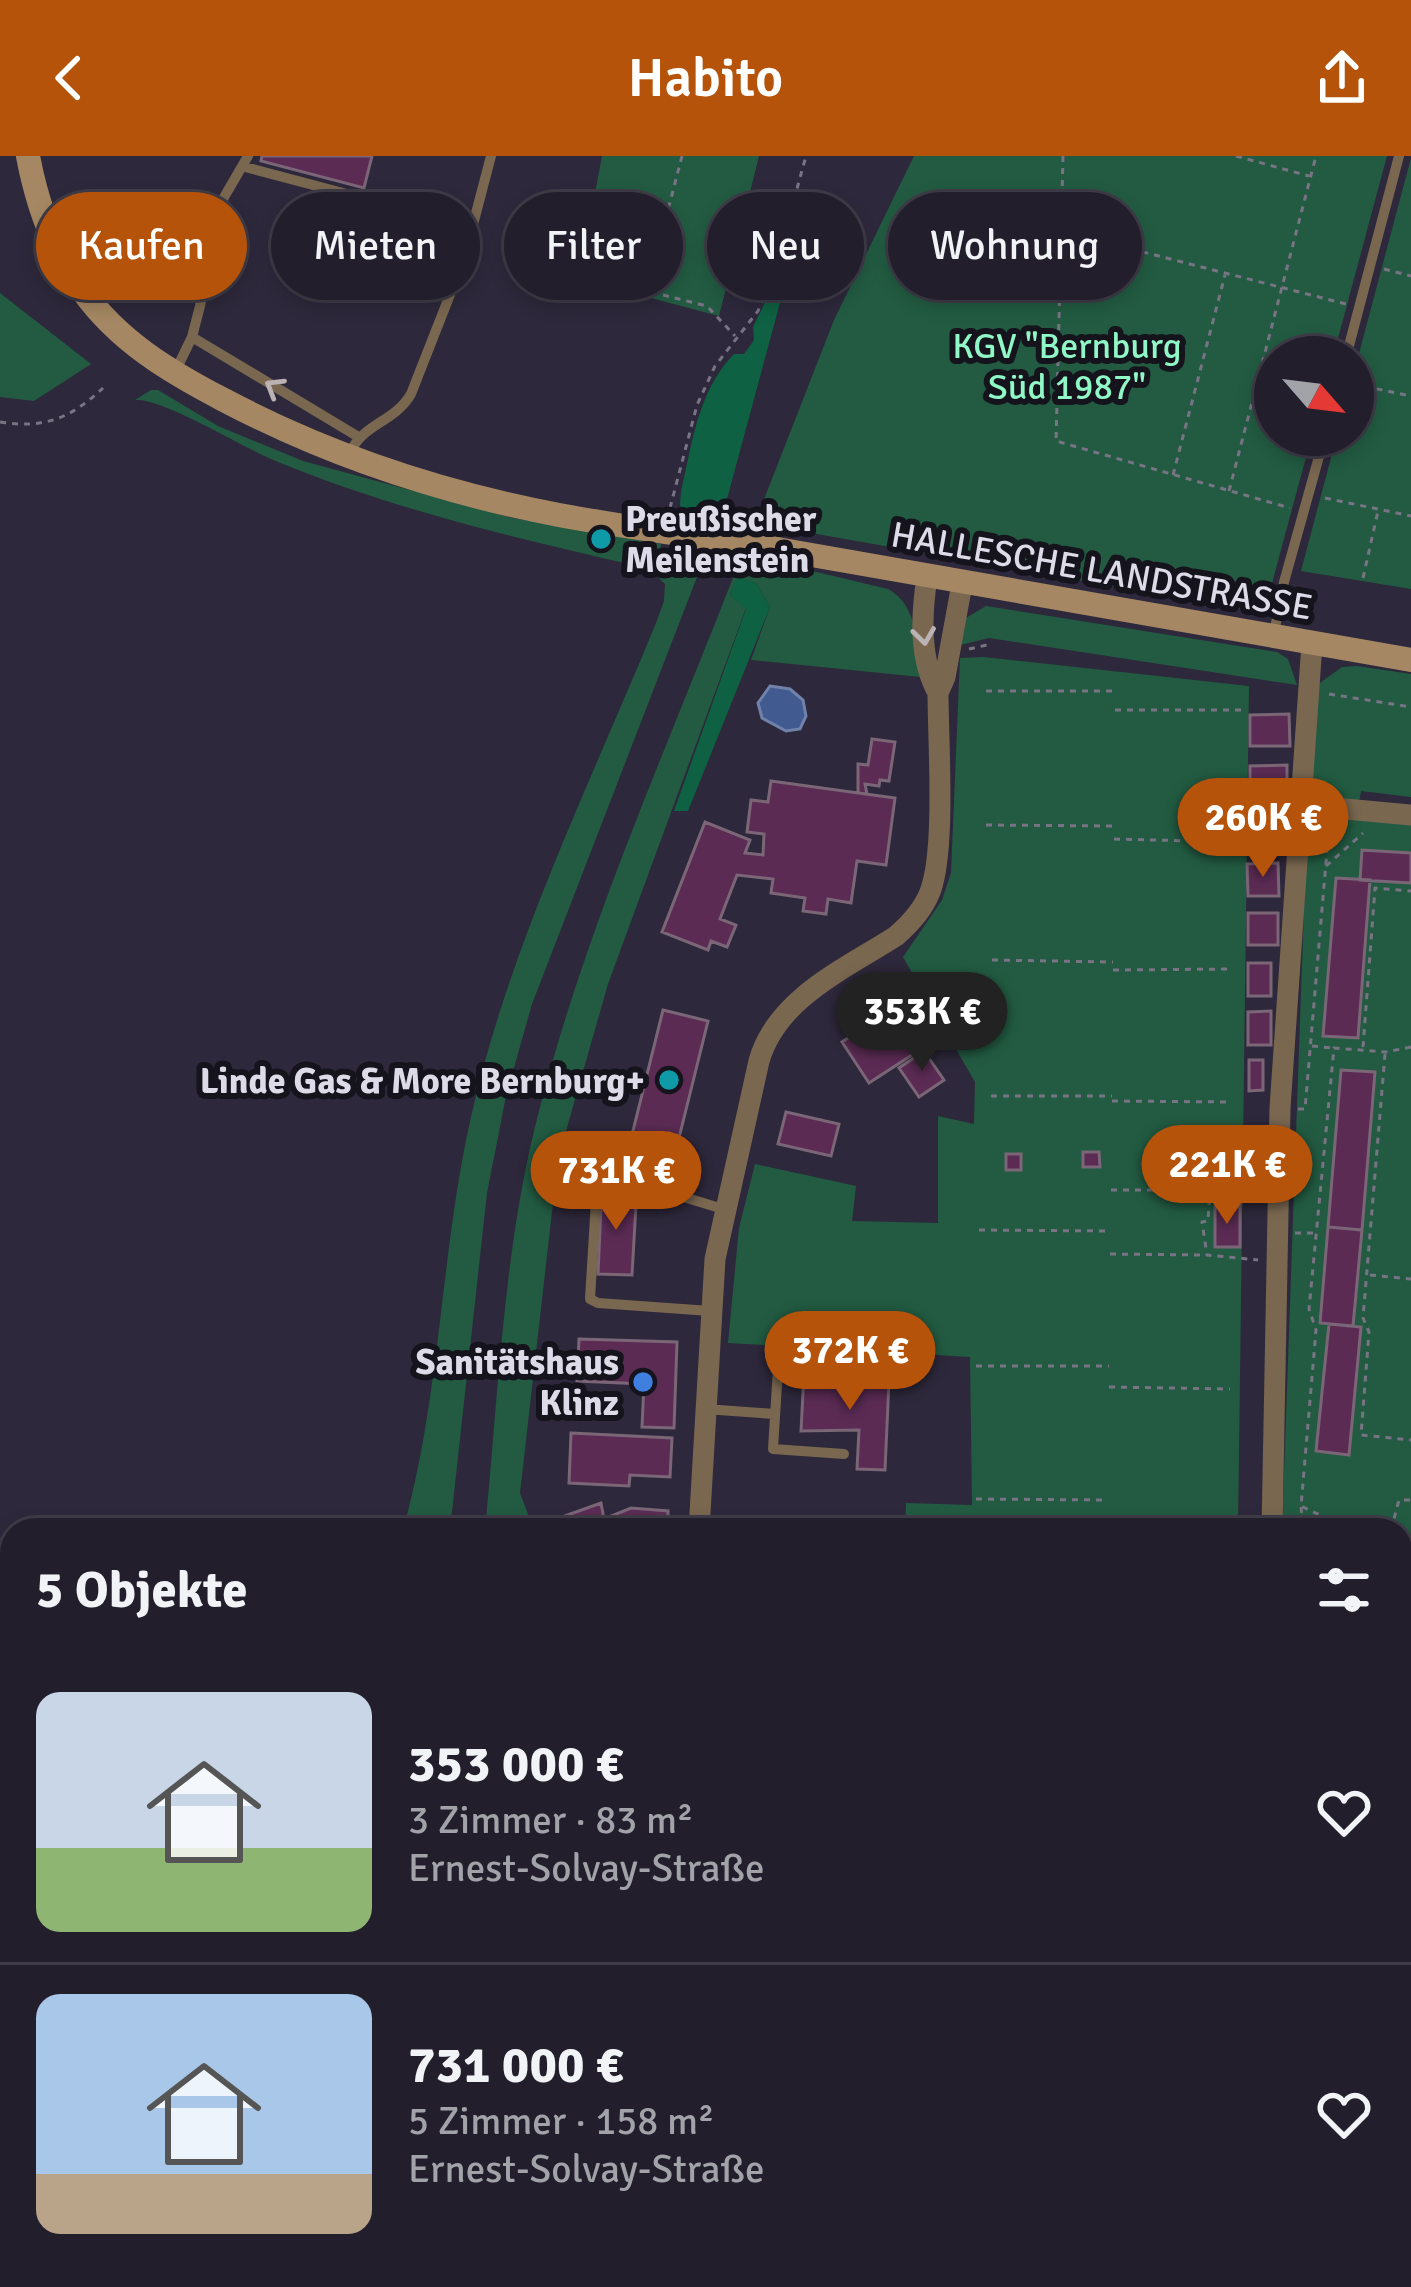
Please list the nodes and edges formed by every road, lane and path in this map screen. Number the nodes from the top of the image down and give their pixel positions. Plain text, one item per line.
1 (28, 156) edge
2 (491, 156) edge
3 (682, 156) edge
4 (806, 156) edge
5 (1064, 156) edge
6 (1236, 156) edge
7 (1316, 156) edge
8 (1400, 156) edge
9 (247, 161) edge
10 (1310, 176) junction
11 (343, 192) edge
12 (1063, 192) edge
13 (1142, 252) edge
14 (1382, 269) dead end
15 (1226, 273) junction
16 (1411, 275) edge
17 (1282, 288) junction
18 (1059, 300) edge
19 (1360, 308) junction
20 (1352, 336) edge
21 (191, 337) junction
22 (736, 337) junction
23 (174, 374) junction
24 (103, 388) dead end
25 (1374, 388) edge
26 (1411, 396) edge
27 (0, 422) edge
28 (353, 446) junction
29 (1319, 456) edge
30 (1173, 477) junction
31 (1228, 491) junction
32 (1321, 497) dead end
33 (1378, 509) junction
34 (1304, 512) junction
35 (1411, 516) edge
36 (670, 534) junction
37 (927, 578) junction
38 (1363, 578) dead end
39 (962, 584) junction
40 (1274, 636) junction
41 (1312, 643) junction
42 (1411, 660) edge
43 (1310, 690) junction
44 (986, 691) dead end
45 (1115, 691) dead end
46 (938, 693) junction
47 (1411, 707) edge
48 (1115, 710) dead end
49 (1246, 710) dead end
50 (1302, 806) junction
51 (1330, 807) junction
52 (1411, 815) edge
53 (986, 825) dead end
54 (1114, 826) dead end
55 (1368, 828) dead end
56 (1114, 839) dead end
57 (1235, 842) dead end
58 (1325, 868) junction
59 (1411, 891) edge
60 (992, 960) dead end
61 (1113, 962) dead end
62 (1233, 969) dead end
63 (1113, 970) dead end
64 (1311, 1046) junction
65 (1411, 1047) edge
66 (1334, 1048) junction
67 (1363, 1050) junction
68 (1385, 1052) junction
69 (991, 1096) dead end
70 (1230, 1102) dead end
71 (1280, 1108) junction
72 (1111, 1190) dead end
73 (723, 1209) junction
74 (979, 1231) dead end
75 (1111, 1231) dead end
76 (1110, 1254) dead end
77 (1207, 1255) junction
78 (1277, 1261) junction
79 (1369, 1275) junction
80 (1411, 1279) edge
81 (710, 1311) junction
82 (976, 1366) dead end
83 (1109, 1366) dead end
84 (778, 1368) dead end
85 (1109, 1387) dead end
86 (1230, 1388) dead end
87 (705, 1409) junction
88 (774, 1414) junction
89 (1411, 1440) edge
90 (844, 1454) dead end
91 (976, 1499) dead end
92 (1108, 1500) dead end
93 (1300, 1506) junction
94 (700, 1518) edge
95 (1272, 1518) edge
96 (1302, 1518) edge
97 (1326, 1518) edge

1 - 23 main road
2 - 28 lane
3 - 22 path
4 - 22 path
5 - 12 path
6 - 10 path
7 - 10 path
8 - 19 lane
9 - 11 lane
9 - 21 lane
10 - 17 path
13 - 15 path
14 - 16 path
15 - 17 path
15 - 30 path
17 - 19 path
17 - 31 path
18 - 30 path
19 - 20 lane
21 - 23 lane
28 -> 21 lane
22 - 36 path
23 - 28 main road
24 - 27 path
25 - 26 path
28 - 36 main road
29 - 34 lane
30 - 31 path
31 - 34 path
32 - 33 path
33 - 35 path
33 - 38 path
34 - 40 lane
36 - 37 main road, HALLESCHE LANDSTRASSE
37 - 39 main road, HALLESCHE LANDSTRASSE
37 -> 46 street
39 - 40 main road, HALLESCHE LANDSTRASSE
39 - 46 street
40 - 41 main road, HALLESCHE LANDSTRASSE
41 - 42 main road, HALLESCHE LANDSTRASSE
41 - 43 street
43 - 47 path
43 - 50 street
44 - 45 path
46 - 73 street
48 - 49 path
50 - 51 street
50 - 71 street
51 - 52 street
51 - 58 path
53 - 54 path
55 - 58 path
56 - 57 path
58 - 64 path
59 - 67 path
60 - 61 path
62 - 63 path
64 - 66 path
64 - 71 path
65 - 68 path
66 - 67 path
66 - 93 path
67 - 68 path
68 - 79 path
69 - 70 path
71 - 78 street
72 - 77 path
73 - 81 street
73 - 81 lane
74 - 75 path
76 - 77 path
77 - 78 path
78 - 95 street
79 - 80 path
79 - 89 path
81 - 87 street
82 - 83 path
84 - 88 lane
85 - 86 path
87 - 88 lane
87 - 94 street
88 - 90 lane
91 - 92 path
93 - 96 path
93 - 97 path

